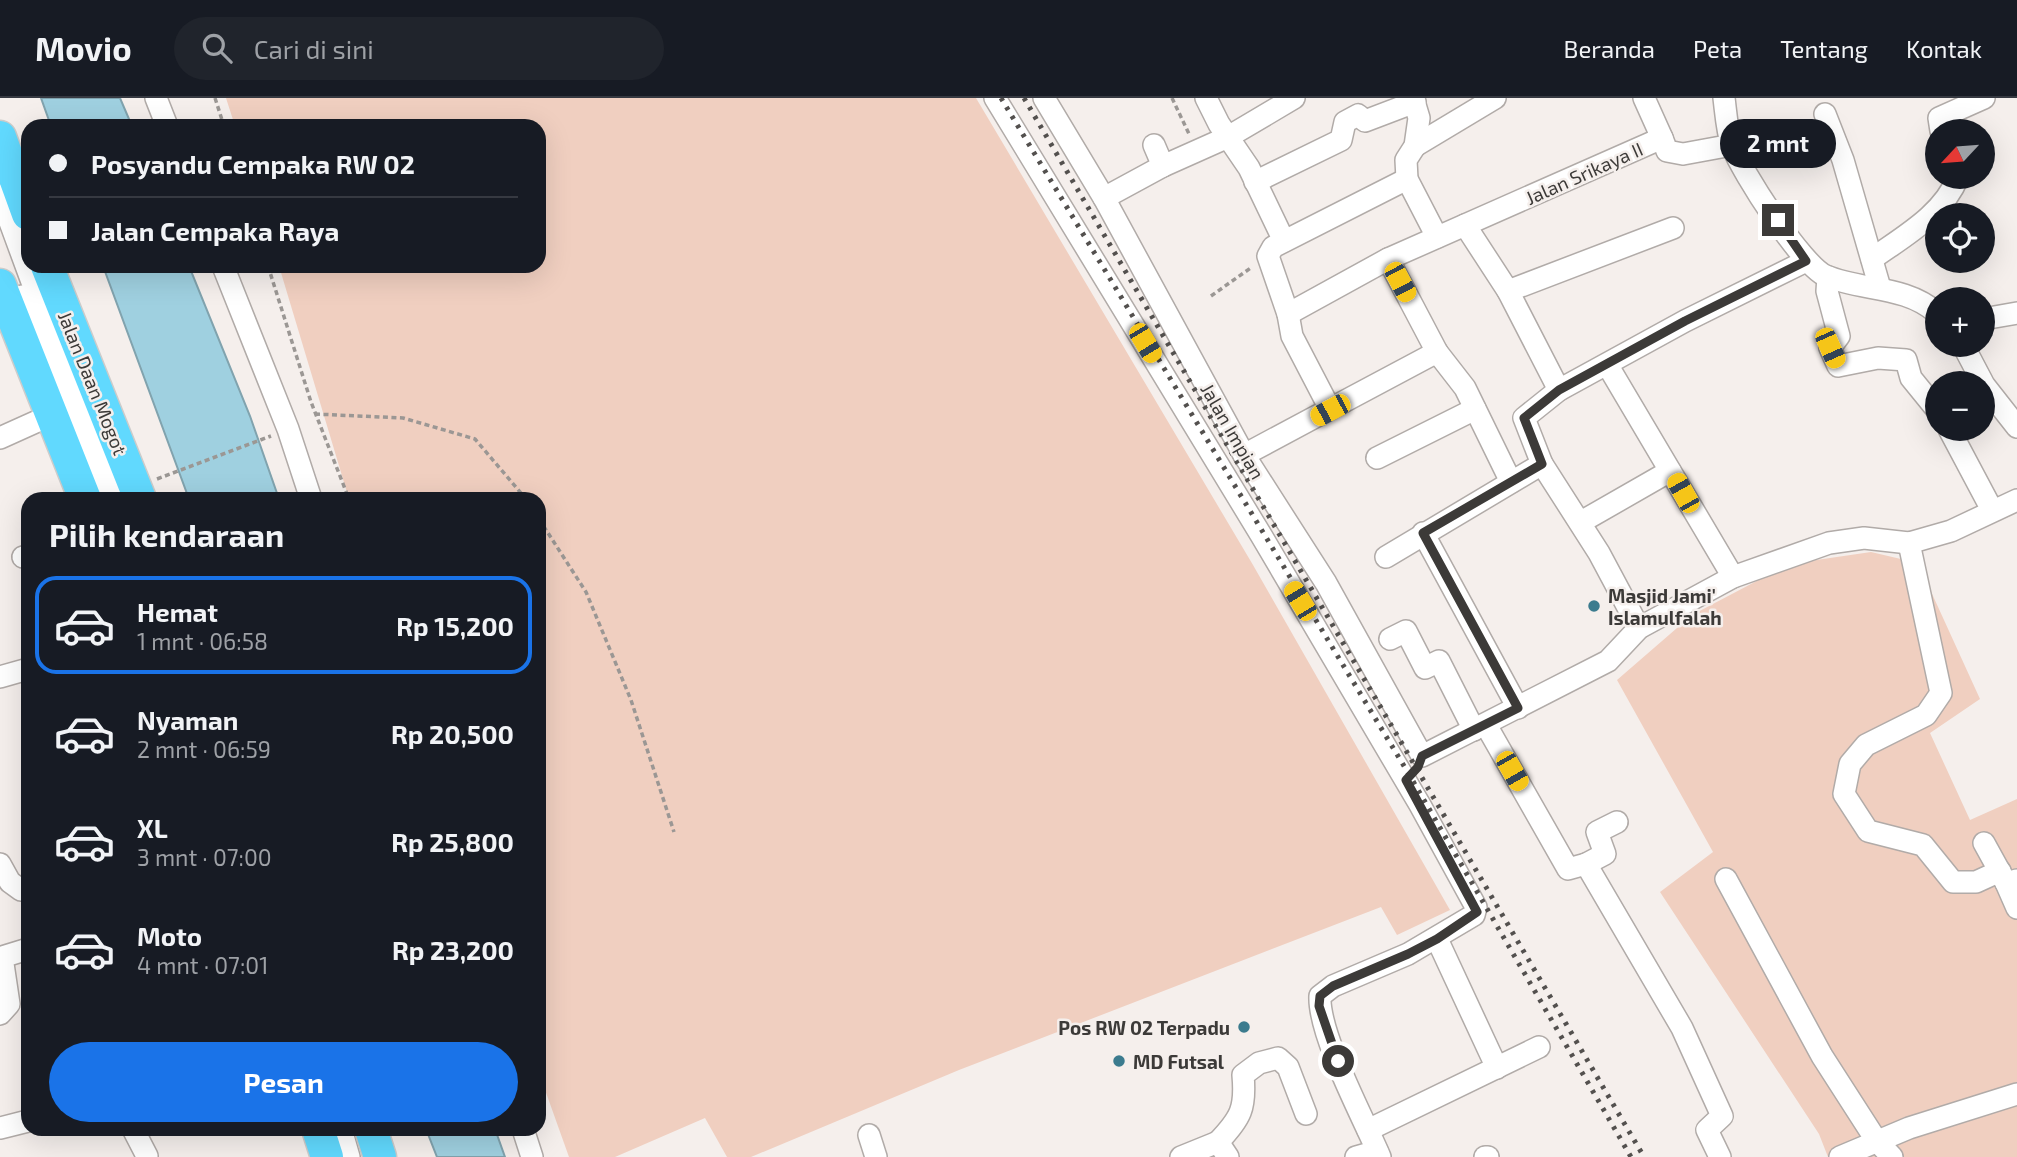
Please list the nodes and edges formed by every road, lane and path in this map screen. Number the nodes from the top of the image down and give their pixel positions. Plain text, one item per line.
1 (156, 98) edge
2 (215, 98) edge
3 (995, 98) edge
4 (1044, 98) edge
5 (1172, 98) edge
6 (1206, 98) edge
7 (1294, 98) edge
8 (1495, 98) edge
9 (1644, 98) edge
10 (1724, 98) edge
11 (1984, 98) edge
12 (1414, 100) edge
13 (1825, 114) dead end
14 (164, 119) edge
15 (222, 119) edge
16 (1939, 119) edge
17 (0, 137) edge
18 (1228, 137) junction
19 (1662, 138) junction
20 (1154, 145) dead end
21 (1732, 145) junction
22 (1415, 146) junction
23 (1197, 150) junction
24 (1163, 166) junction
25 (1407, 179) junction
26 (1255, 182) junction
27 (1951, 189) edge
28 (0, 195) edge
29 (21, 195) edge
30 (1104, 198) junction
31 (1465, 225) junction
32 (1673, 228) dead end
33 (0, 234) edge
34 (1437, 237) junction
35 (1284, 241) junction
36 (21, 252) edge
37 (1268, 256) junction
38 (1388, 259) junction
39 (1872, 259) junction
40 (1806, 261) junction
41 (29, 273) edge
42 (50, 273) edge
43 (226, 273) edge
44 (270, 273) edge
45 (1828, 276) junction
46 (1880, 288) junction
47 (1508, 291) junction
48 (1211, 296) dead end
49 (3, 306) edge
50 (1925, 306) edge
51 (2017, 313) edge
52 (1288, 314) junction
53 (1995, 317) edge
54 (1437, 352) junction
55 (1969, 357) edge
56 (1608, 366) junction
57 (1559, 390) junction
58 (1925, 395) edge
59 (1475, 409) junction
60 (1330, 410) junction
61 (315, 414) junction
62 (51, 415) junction
63 (2017, 427) edge
64 (274, 435) dead end
65 (0, 438) edge
66 (1956, 441) edge
67 (1244, 455) junction
68 (1377, 458) dead end
69 (1542, 464) junction
70 (1670, 471) junction
71 (1511, 482) junction
72 (150, 488) edge
73 (82, 492) edge
74 (101, 492) edge
75 (119, 492) edge
76 (309, 492) edge
77 (346, 492) edge
78 (520, 492) edge
79 (2017, 500) edge
80 (1992, 510) junction
81 (1581, 522) junction
82 (546, 530) edge
83 (1423, 533) junction
84 (1909, 543) junction
85 (1386, 557) dead end
86 (1733, 577) junction
87 (1639, 628) junction
88 (1390, 639) dead end
89 (21, 671) edge
90 (0, 677) edge
91 (1518, 708) junction
92 (1480, 728) junction
93 (1424, 755) junction
94 (1406, 780) junction
95 (1617, 822) dead end
96 (674, 832) dead end
97 (1984, 843) dead end
98 (0, 864) edge
99 (1586, 864) junction
100 (2008, 878) edge
101 (1726, 879) dead end
102 (21, 890) edge
103 (2017, 908) edge
104 (1437, 939) junction
105 (21, 951) edge
106 (0, 1014) edge
107 (1539, 1047) dead end
108 (1497, 1068) junction
109 (2017, 1094) edge
110 (1306, 1114) dead end
111 (21, 1123) edge
112 (0, 1128) edge
113 (1368, 1130) junction
114 (869, 1135) dead end
115 (137, 1136) edge
116 (320, 1136) edge
117 (343, 1136) edge
118 (362, 1136) edge
119 (373, 1136) edge
120 (525, 1136) edge
121 (1876, 1140) junction
122 (1223, 1149) edge
123 (1379, 1154) edge
124 (147, 1156) edge
125 (327, 1157) edge
126 (349, 1157) edge
127 (369, 1157) edge
128 (380, 1157) edge
129 (532, 1157) edge
130 (876, 1157) edge
131 (1181, 1157) edge
132 (1356, 1157) edge
133 (1720, 1157) edge
134 (1840, 1157) edge
135 (1892, 1157) edge

1 - 14 street
2 - 15 path
3 - 94 street
4 - 30 street, Jalan Impian
5 - 23 path
6 - 18 street
7 - 18 street
8 - 22 street
9 - 19 street, Jalan Srikaya II
10 - 21 street
11 - 16 street
12 - 22 street
12 - 26 street
13 - 39 street
17 - 29 highway
18 - 23 street
18 - 26 street
19 - 21 street
19 - 31 street, Jalan Srikaya II
20 - 24 street
21 - 40 street
22 - 25 street
23 - 24 street
24 - 30 street
25 - 34 street
25 - 35 street
26 - 35 street
27 - 39 street
28 - 36 street
30 - 67 street, Jalan Impian
31 - 34 street, Jalan Srikaya II
31 - 47 street
32 - 47 street
33 - 74 street
34 - 38 street, Jalan Srikaya II
35 - 37 street
37 - 48 path
37 - 52 street
38 - 52 street, Jalan Srikaya II
38 - 54 street
39 - 46 street
40 - 45 street
40 - 56 street
41 - 75 street
42 - 72 highway, Jalan Daan Mogot
43 - 76 street
44 - 61 path
45 - 46 street
45 - 58 street
46 - 50 street
47 - 57 street
49 - 62 highway
51 - 53 street
52 - 60 street
54 - 59 street
54 - 60 street
55 - 63 street
56 - 57 street
56 - 70 street
57 - 69 street
59 - 68 street
59 - 71 street
60 - 67 street
61 - 77 path
61 - 78 path
62 - 65 street
62 - 73 highway
64 - 72 path
66 - 80 street
67 - 93 street, Jalan Impian
69 - 71 street
69 - 81 street
70 - 81 street
70 - 86 street
71 - 83 street
79 - 80 street
80 - 84 street
81 - 87 street
82 - 96 path
83 - 85 street
83 - 91 street
84 - 86 street
84 - 100 street
86 - 87 street
87 - 91 street
88 - 92 street
89 - 90 street
91 - 92 street
92 - 93 street
92 - 99 street
93 - 94 street
94 - 104 street
95 - 99 street
97 - 100 street
98 - 102 street
99 - 133 street
100 - 103 street
101 - 121 street
104 - 108 street
104 - 113 street
105 - 106 street
107 - 108 street
108 - 113 street
109 - 121 street
110 - 122 street
111 - 112 street
113 - 123 street
114 - 130 street
115 - 124 street
116 - 125 highway
117 - 126 street
118 - 127 street
119 - 128 highway
120 - 129 street
121 - 134 street
121 - 135 street
122 - 131 street
123 - 132 street

